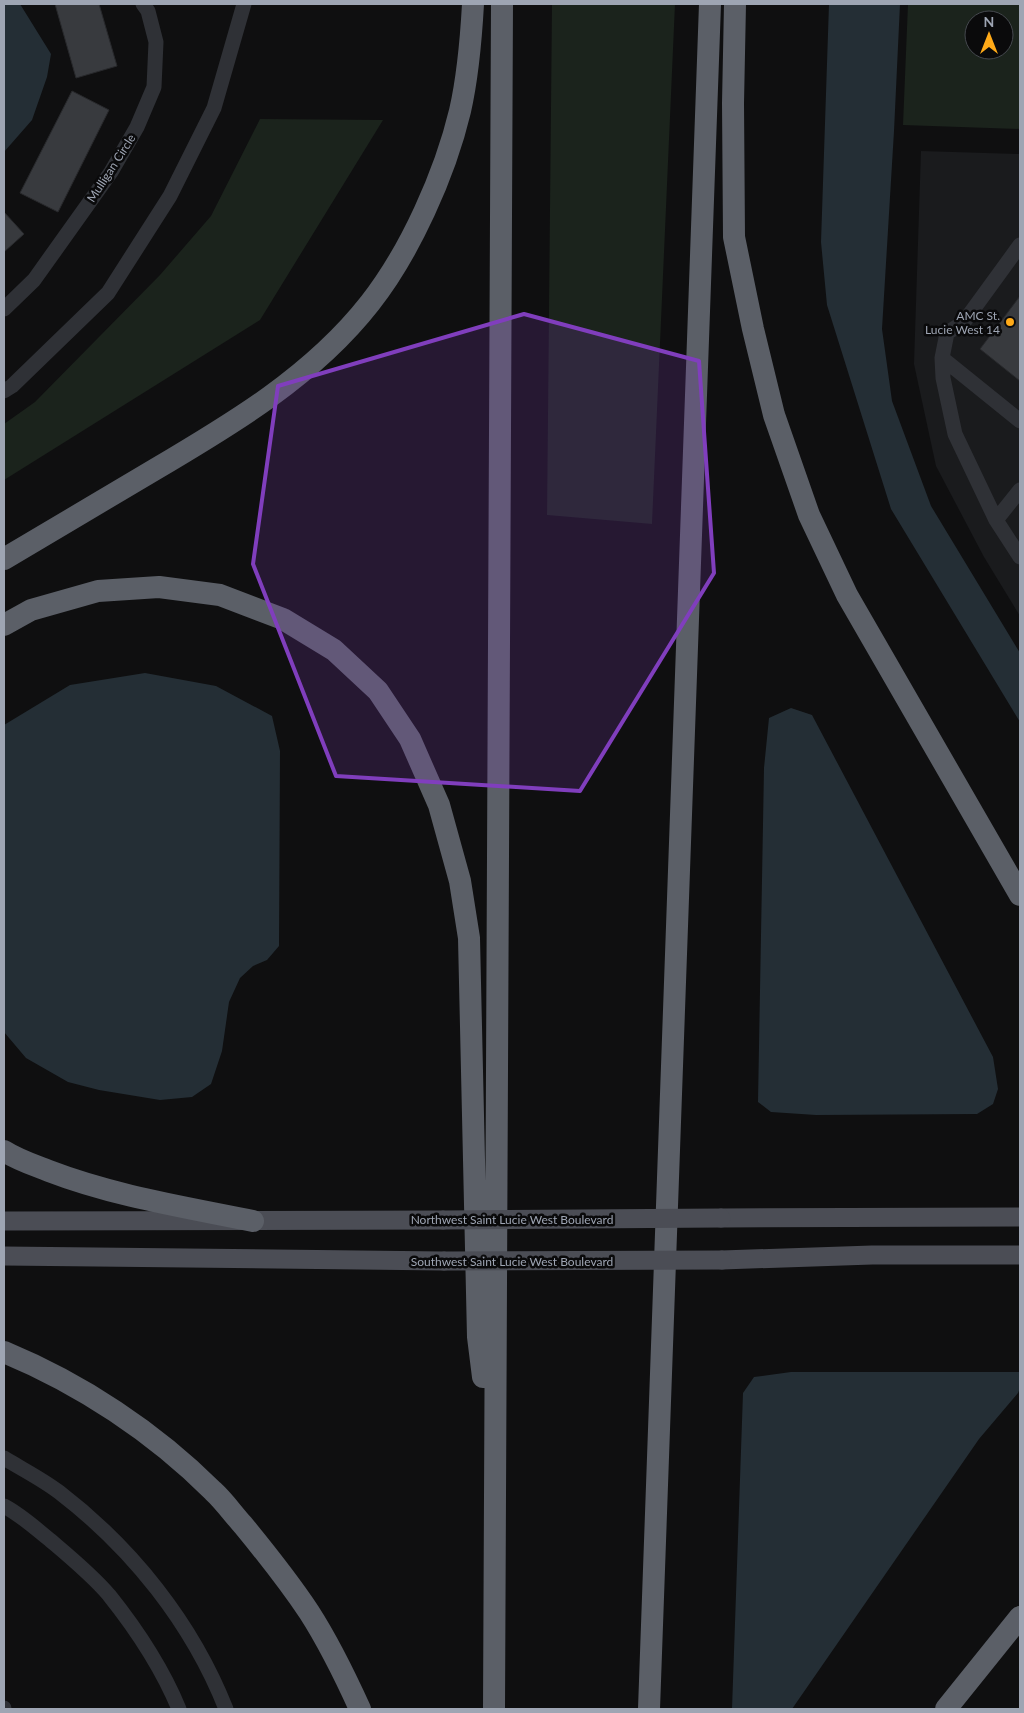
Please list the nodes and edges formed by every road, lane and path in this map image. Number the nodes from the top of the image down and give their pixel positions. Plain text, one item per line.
1 (143, 4) edge
2 (244, 4) edge
3 (473, 4) edge
4 (502, 4) edge
5 (710, 4) edge
6 (735, 4) edge
7 (1020, 245) edge
8 (4, 309) edge
9 (942, 358) junction
10 (4, 391) edge
11 (1020, 421) edge
12 (1020, 490) edge
13 (996, 520) junction
14 (1020, 558) edge
15 (4, 559) edge
16 (4, 625) edge
17 (1020, 895) edge
18 (4, 1150) edge
19 (1020, 1217) edge
20 (4, 1221) edge
21 (253, 1221) junction
22 (1020, 1255) edge
23 (4, 1256) edge
24 (4, 1352) edge
25 (4, 1458) edge
26 (495, 1458) junction
27 (4, 1506) edge
28 (1020, 1617) edge
29 (179, 1709) edge
30 (226, 1709) edge
31 (360, 1709) edge
32 (494, 1709) edge
33 (649, 1709) edge
34 (946, 1709) edge

1 - 8 street, Mulligan Circle
2 - 10 street
3 - 15 highway
4 - 26 highway
5 - 33 highway
6 - 17 highway
7 - 9 street
9 - 11 street
9 - 13 street
12 - 13 street
13 - 14 street
16 - 26 highway
18 - 21 highway
19 - 21 main road, Northwest Saint Lucie West Boulevard, bridge
20 - 21 main road, Northwest Saint Lucie West Boulevard
22 - 23 main road, Southwest Saint Lucie West Boulevard, bridge
24 - 31 highway
25 - 30 street
26 - 32 highway
27 - 29 street
28 - 34 highway

